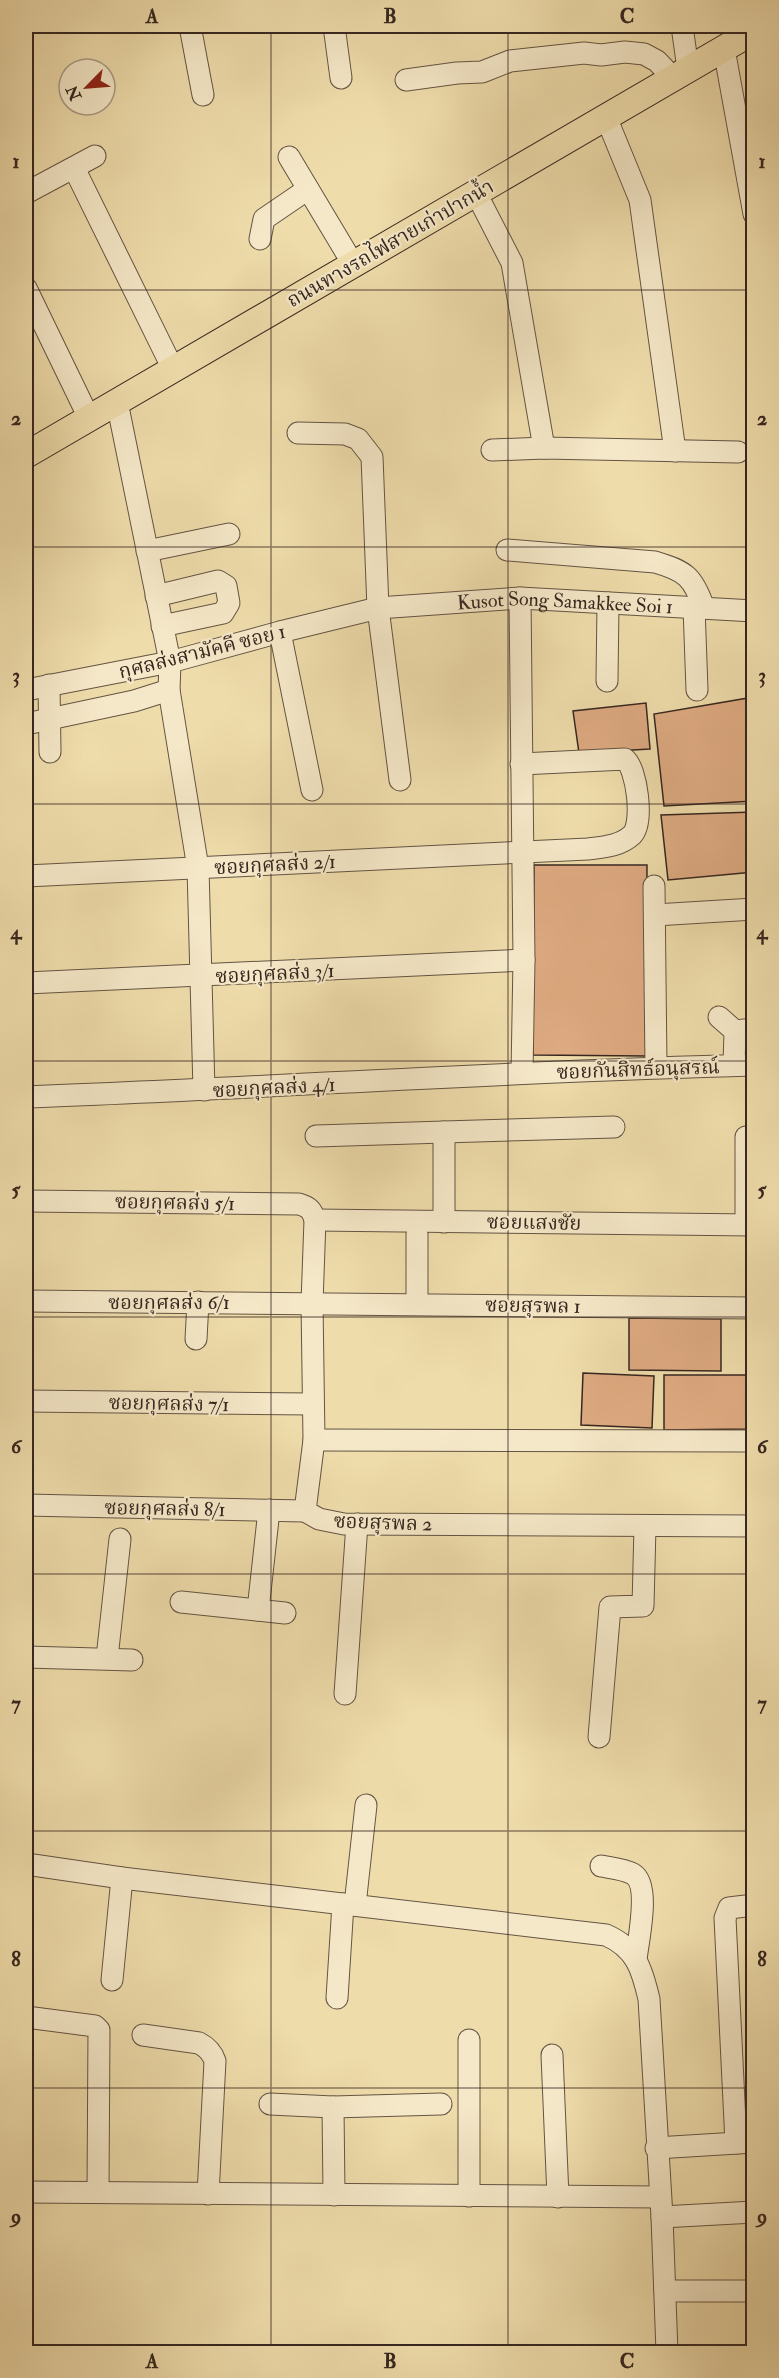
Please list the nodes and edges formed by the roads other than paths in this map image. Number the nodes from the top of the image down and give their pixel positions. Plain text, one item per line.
1 (190, 26) edge
2 (334, 26) edge
3 (682, 26) edge
4 (753, 31) edge
5 (724, 49) junction
6 (681, 74) junction
7 (341, 78) dead end
8 (406, 80) dead end
9 (203, 95) dead end
10 (606, 117) junction
11 (95, 156) dead end
12 (289, 157) dead end
13 (74, 168) junction
14 (308, 189) junction
15 (476, 193) junction
16 (26, 194) edge
17 (753, 214) edge
18 (260, 239) dead end
19 (353, 264) junction
20 (26, 288) edge
21 (173, 369) junction
22 (117, 402) junction
23 (89, 418) junction
24 (298, 433) dead end
25 (544, 448) junction
26 (492, 450) dead end
27 (675, 450) junction
28 (738, 452) dead end
29 (26, 455) edge
30 (229, 534) dead end
31 (507, 550) dead end
32 (147, 551) junction
33 (156, 596) junction
34 (519, 598) junction
35 (608, 603) junction
36 (378, 608) junction
37 (699, 608) junction
38 (753, 611) edge
39 (162, 626) junction
40 (280, 632) junction
41 (170, 662) junction
42 (607, 681) dead end
43 (49, 685) junction
44 (26, 690) edge
45 (169, 690) junction
46 (697, 690) dead end
47 (49, 719) junction
48 (26, 724) edge
49 (50, 752) dead end
50 (521, 764) junction
51 (400, 780) dead end
52 (312, 790) dead end
53 (524, 853) junction
54 (198, 868) junction
55 (26, 876) edge
56 (654, 886) dead end
57 (753, 909) edge
58 (655, 915) junction
59 (524, 960) junction
60 (202, 976) junction
61 (26, 983) edge
62 (719, 1017) dead end
63 (744, 1030) edge
64 (743, 1065) edge
65 (656, 1067) junction
66 (522, 1073) junction
67 (204, 1090) junction
68 (26, 1097) edge
69 (614, 1127) dead end
70 (444, 1132) junction
71 (316, 1136) dead end
72 (746, 1137) dead end
73 (26, 1201) edge
74 (315, 1220) junction
75 (444, 1222) junction
76 (750, 1225) edge
77 (417, 1234) dead end
78 (26, 1301) edge
79 (198, 1302) junction
80 (312, 1303) junction
81 (417, 1304) junction
82 (753, 1308) edge
83 (196, 1339) dead end
84 (26, 1401) edge
85 (313, 1404) junction
86 (314, 1440) junction
87 (753, 1441) edge
88 (26, 1505) edge
89 (268, 1510) junction
90 (305, 1511) junction
91 (357, 1524) junction
92 (645, 1526) junction
93 (753, 1526) edge
94 (120, 1539) dead end
95 (181, 1602) dead end
96 (258, 1610) junction
97 (285, 1613) dead end
98 (26, 1657) edge
99 (107, 1658) junction
100 (132, 1660) dead end
101 (345, 1694) dead end
102 (599, 1737) dead end
103 (366, 1805) dead end
104 (26, 1864) edge
105 (601, 1866) dead end
106 (122, 1878) junction
107 (349, 1904) junction
108 (753, 1905) edge
109 (636, 1960) junction
110 (112, 1980) dead end
111 (337, 1998) dead end
112 (26, 2017) edge
113 (143, 2035) dead end
114 (469, 2040) dead end
115 (552, 2055) dead end
116 (270, 2104) dead end
117 (441, 2104) dead end
118 (333, 2107) junction
119 (745, 2143) edge
120 (656, 2148) junction
121 (98, 2191) junction
122 (26, 2192) edge
123 (208, 2194) junction
124 (334, 2195) junction
125 (469, 2196) junction
126 (558, 2197) junction
127 (660, 2207) junction
128 (753, 2212) edge
129 (664, 2291) junction
130 (753, 2291) edge
131 (667, 2352) edge

1 - 9 street
2 - 7 street
3 - 6 street
4 - 5 main road, ถนนทางรถไฟสายเก่าปากน้ำ
5 - 6 main road, ถนนทางรถไฟสายเก่าปากน้ำ
5 - 17 street
6 - 8 street
6 - 10 main road, ถนนทางรถไฟสายเก่าปากน้ำ
10 - 15 main road, ถนนทางรถไฟสายเก่าปากน้ำ
10 - 27 street
11 - 13 street
12 - 14 street
13 - 16 street
13 - 21 street
14 - 18 street
14 - 19 street
15 - 19 main road, ถนนทางรถไฟสายเก่าปากน้ำ
15 - 25 street
19 - 21 main road, ถนนทางรถไฟสายเก่าปากน้ำ
20 - 23 street
21 - 22 main road, ถนนทางรถไฟสายเก่าปากน้ำ
22 - 23 main road, ถนนทางรถไฟสายเก่าปากน้ำ
22 - 32 street
23 - 29 main road, ถนนทางรถไฟสายเก่าปากน้ำ
24 - 36 street
25 - 26 street
25 - 27 street
27 - 28 street
30 - 32 street
31 - 37 street
32 - 33 street
33 - 39 street
33 - 39 street
34 - 35 street, Kusot Song Samakkee Soi 1
34 - 36 street, Kusot Song Samakkee Soi 1
34 - 50 street
35 - 37 street, Kusot Song Samakkee Soi 1
35 - 42 street
36 - 40 street, กุศลส่งสามัคคี ซอย 1
36 - 51 street
37 - 38 street, Kusot Song Samakkee Soi 1
37 - 46 street
39 - 41 street
40 - 41 street, กุศลส่งสามัคคี ซอย 1
40 - 52 street
41 - 43 street, กุศลส่งสามัคคี ซอย 1
41 - 45 street
43 - 44 street, กุศลส่งสามัคคี ซอย 1
43 - 47 street
45 - 47 street
45 - 54 street
47 - 48 street
47 - 49 street
50 - 53 street
50 - 53 street, ซอยกุศลส่ง 2/1
53 - 54 street, ซอยกุศลส่ง 2/1
53 - 59 street
54 - 55 street, ซอยกุศลส่ง 2/1
54 - 60 street
56 - 58 street
57 - 58 street
58 - 65 street
59 - 60 street, ซอยกุศลส่ง 3/1
59 - 66 street
60 - 61 street, ซอยกุศลส่ง 3/1
60 - 67 street
62 - 63 street
63 - 64 street
64 - 65 street, ซอยกันสิทธ์อนุสรณ์
65 - 66 street, ซอยกันสิทธ์อนุสรณ์
66 - 67 street, ซอยกุศลส่ง 4/1
67 - 68 street, ซอยกุศลส่ง 4/1
69 - 70 street
70 - 71 street
70 - 75 street
72 - 76 street
73 - 74 street, ซอยกุศลส่ง 5/1
74 - 75 street, ซอยแสงชัย
74 - 80 street, ซอยสุรพล 2
75 - 76 street, ซอยแสงชัย
77 - 81 street
78 - 79 street, ซอยกุศลส่ง 6/1
79 - 80 street, ซอยกุศลส่ง 6/1
79 - 83 street
80 - 81 street, ซอยสุรพล 1
80 - 85 street, ซอยสุรพล 2
81 - 82 street, ซอยสุรพล 1
84 - 85 street, ซอยกุศลส่ง 7/1
85 - 86 street, ซอยสุรพล 2
86 - 87 street
86 - 90 street, ซอยสุรพล 2
88 - 89 street, ซอยกุศลส่ง 8/1
89 - 90 street, ซอยกุศลส่ง 8/1
89 - 96 street
90 - 91 street, ซอยสุรพล 2
91 - 92 street, ซอยสุรพล 2
91 - 101 street
92 - 93 street, ซอยสุรพล 2
92 - 102 street
94 - 99 street
95 - 96 street
96 - 97 street
98 - 99 street
99 - 100 street
103 - 107 street
104 - 106 street
105 - 109 street
106 - 107 street
106 - 110 street
107 - 109 street
107 - 111 street
108 - 119 street
109 - 120 street
112 - 121 street
113 - 123 street
114 - 125 street
115 - 126 street
116 - 118 street
117 - 118 street
118 - 124 street
119 - 120 street
120 - 127 street
121 - 122 street
121 - 123 street
123 - 124 street
124 - 125 street
125 - 126 street
126 - 127 street
127 - 128 street
127 - 129 street
129 - 130 street
129 - 131 street

